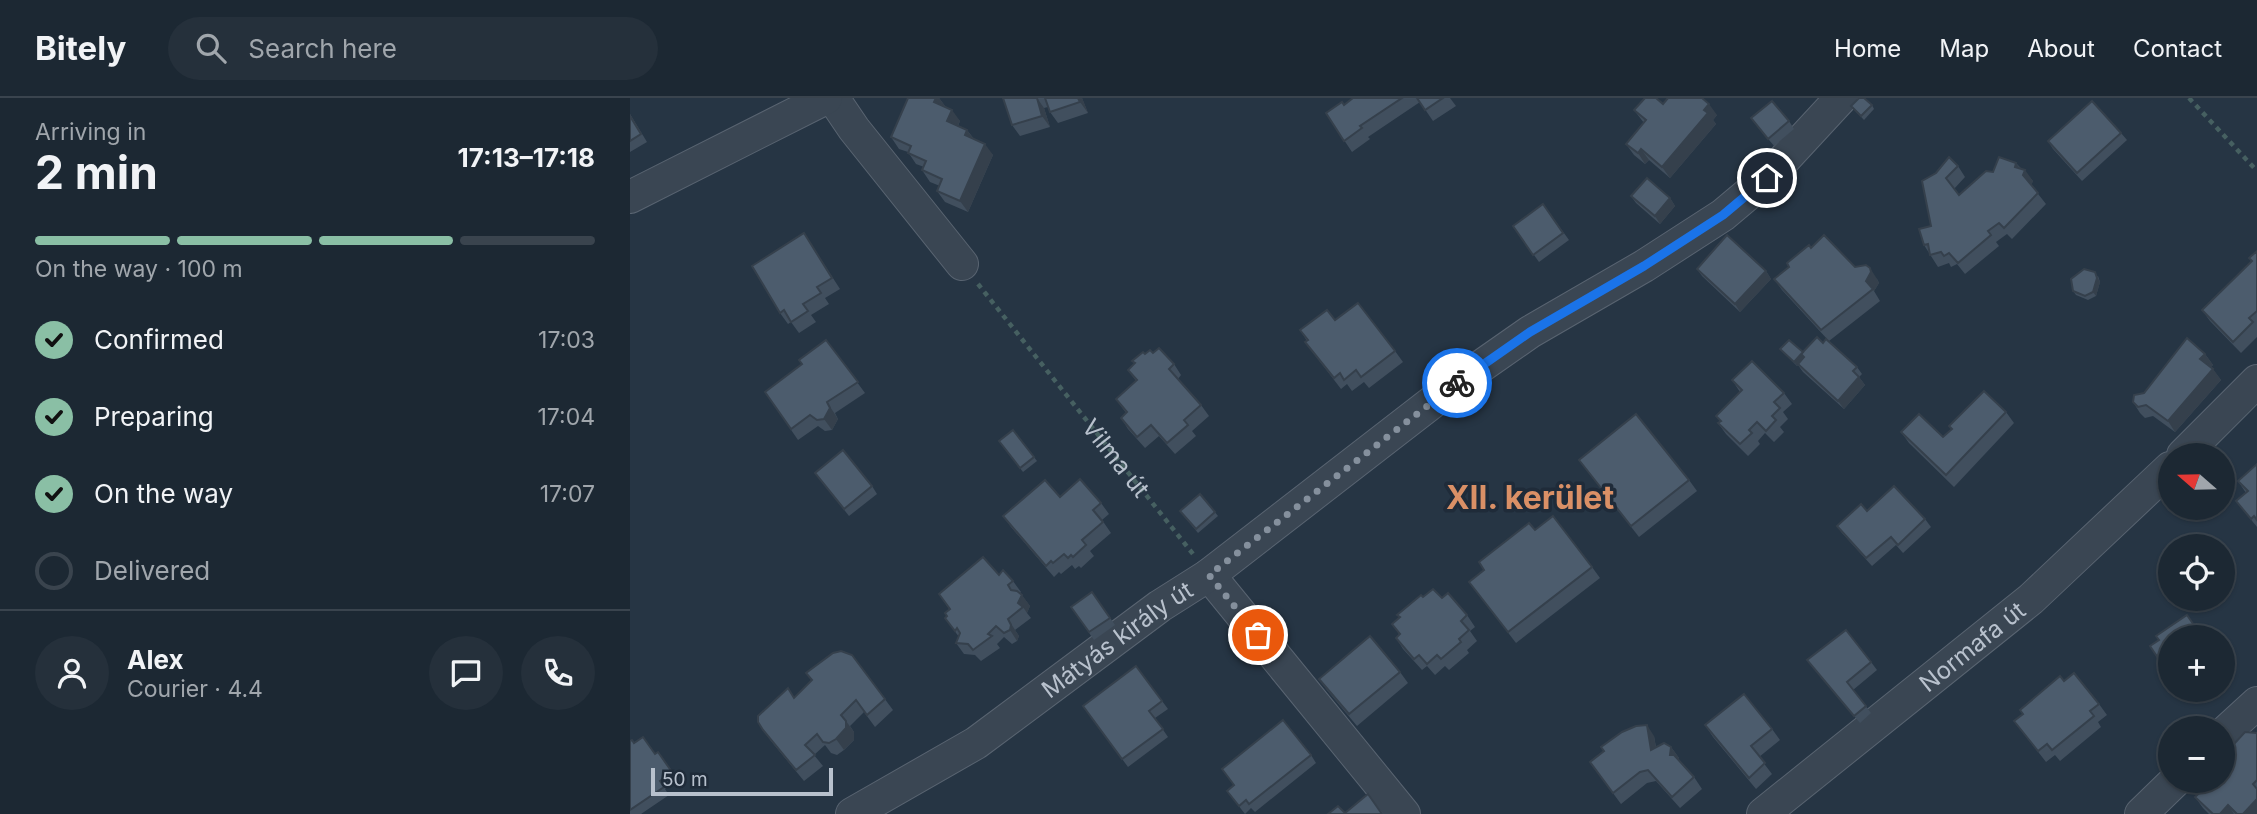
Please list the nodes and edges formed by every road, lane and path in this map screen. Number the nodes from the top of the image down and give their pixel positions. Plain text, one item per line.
1 (826, 98) edge
2 (834, 98) edge
3 (1841, 98) edge
4 (2189, 98) edge
5 (2257, 171) edge
6 (630, 197) edge
7 (962, 264) joint
8 (2257, 381) edge
9 (2195, 443) edge
10 (2158, 479) edge
11 (1209, 575) junction
12 (2257, 703) edge
13 (2235, 723) edge
14 (2163, 793) edge
15 (852, 814) edge
16 (1404, 814) edge
17 (1763, 814) edge
18 (2141, 814) edge

1 - 6 street
2 - 7 street
3 - 11 street, Mátyás király út
4 - 5 path
7 - 11 path, Vilma út
8 - 9 street
10 - 17 street, Normafa út
11 - 15 street, Mátyás király út
11 - 16 street
12 - 13 street
14 - 18 street

